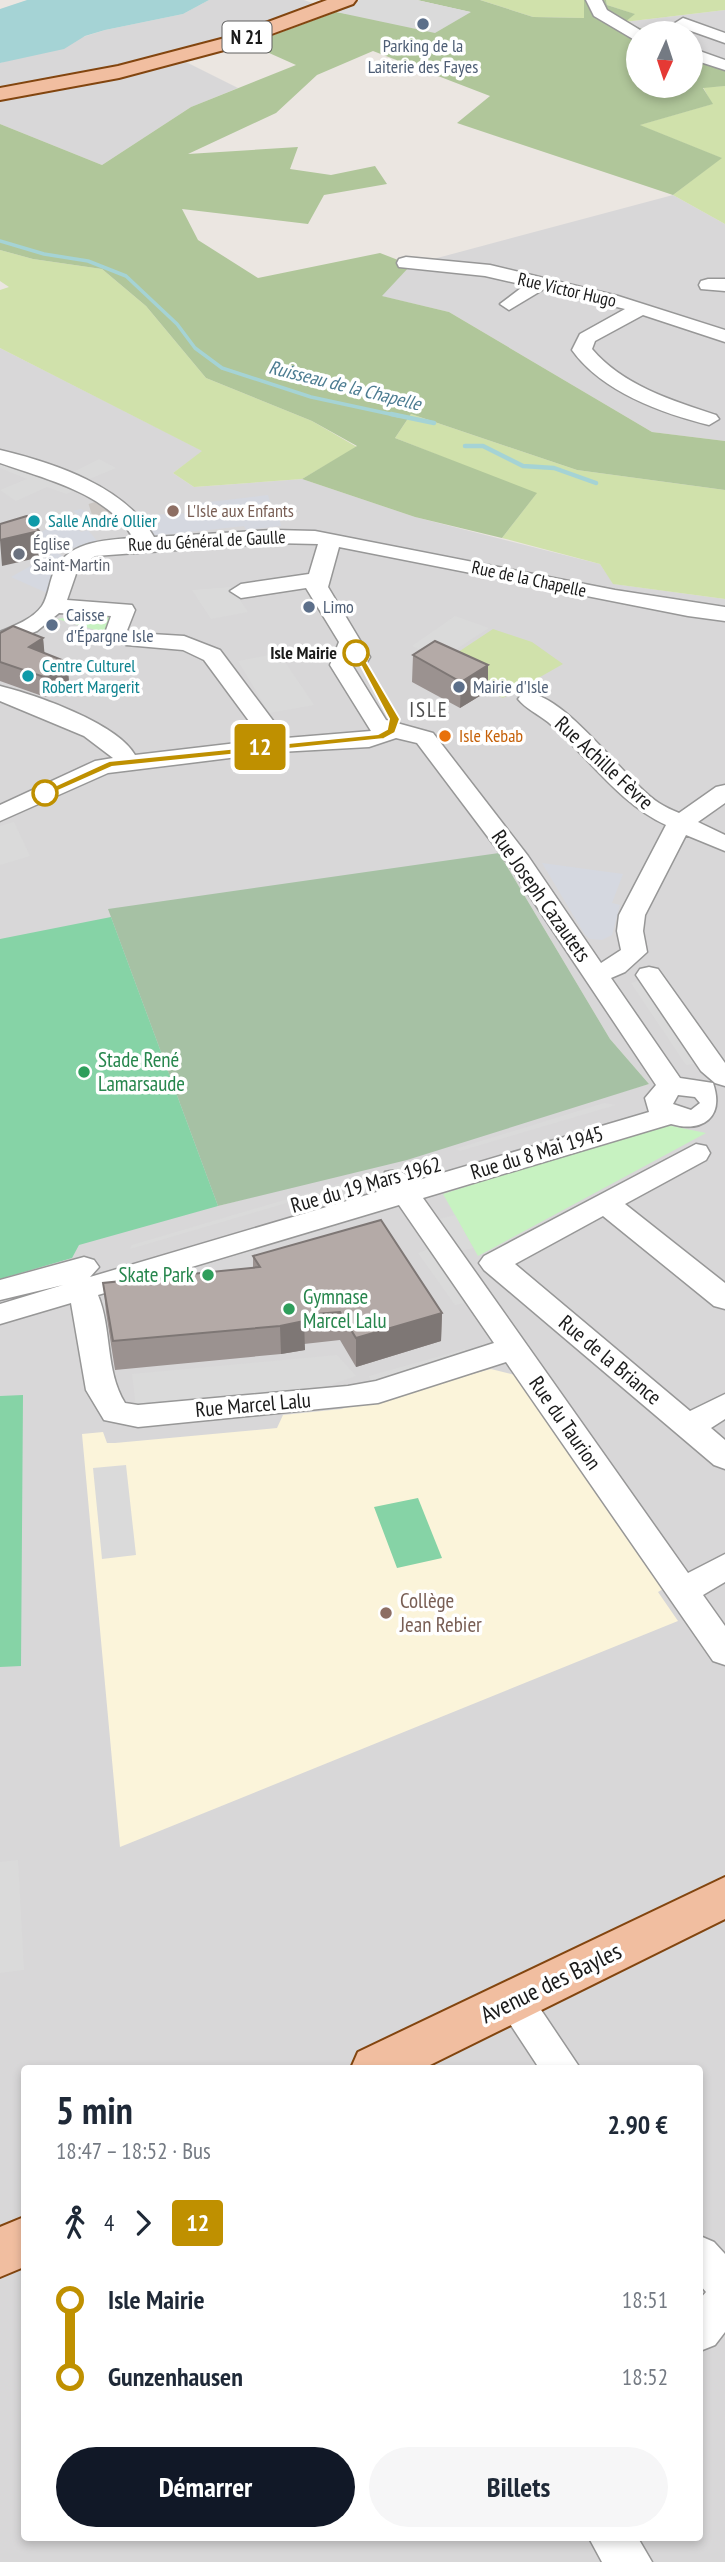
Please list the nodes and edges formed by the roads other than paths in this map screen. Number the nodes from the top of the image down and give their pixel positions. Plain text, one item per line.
1 (346, 0) edge
2 (594, 0) edge
3 (626, 28) edge
4 (704, 30) edge
5 (725, 38) edge
6 (704, 58) edge
7 (725, 65) edge
8 (0, 93) edge
9 (406, 263) dead end
10 (543, 281) junction
11 (509, 304) dead end
12 (641, 308) junction
13 (725, 336) edge
14 (709, 419) dead end
15 (0, 456) edge
16 (333, 541) junction
17 (146, 544) junction
18 (319, 579) junction
19 (242, 591) dead end
20 (53, 606) junction
21 (725, 614) edge
22 (0, 639) edge
23 (0, 693) edge
24 (530, 699) dead end
25 (392, 731) junction
26 (279, 745) junction
27 (127, 762) junction
28 (725, 792) edge
29 (0, 814) edge
30 (679, 824) junction
31 (725, 844) edge
32 (630, 930) junction
33 (579, 950) junction
34 (596, 975) junction
35 (649, 975) dead end
36 (667, 1100) junction
37 (718, 1102) edge
38 (696, 1153) dead end
39 (399, 1185) junction
40 (604, 1202) junction
41 (76, 1279) junction
42 (0, 1290) edge
43 (725, 1298) edge
44 (0, 1314) edge
45 (514, 1348) junction
46 (725, 1405) edge
47 (689, 1426) junction
48 (725, 1457) edge
49 (725, 1566) edge
50 (684, 1591) junction
51 (725, 1652) edge
52 (725, 1897) edge
53 (514, 2001) junction
54 (382, 2065) edge
55 (559, 2065) edge
56 (21, 2242) edge
57 (0, 2253) edge
58 (703, 2258) edge
59 (725, 2284) edge
60 (725, 2300) edge
61 (703, 2327) edge
62 (613, 2541) edge
63 (630, 2562) edge

1 - 8 main road, N 21
2 - 3 street
4 - 5 street
6 - 7 street
9 - 10 street, Rue Victor Hugo
10 - 11 street
10 - 12 street, Rue Victor Hugo
12 - 13 street, Rue Victor Hugo
12 - 14 street
15 - 17 street
16 - 17 street, Rue du Général de Gaulle
16 - 18 street
16 - 21 street, Rue de la Chapelle
17 - 20 street, Rue du Général de Gaulle
18 - 19 street
18 - 25 street, Rue Joseph Cazautets
20 - 22 street
20 - 26 street
23 - 27 street
24 - 30 street, Rue Achille Fèvre
25 - 26 street
25 - 33 street, Rue Joseph Cazautets
26 - 27 street
27 - 29 street
28 - 30 street
30 - 31 street, Rue Achille Fèvre
30 - 32 street
32 - 33 street
32 - 34 street
33 - 34 street, Rue Joseph Cazautets
34 - 36 street, Rue Joseph Cazautets
35 - 37 street
36 - 37 street
36 - 39 street, Rue du 8 Mai 1945
38 - 40 street
39 - 41 street, Rue du 8 Mai 1945
39 - 45 street, Rue du Taurion
40 - 43 street
40 - 47 street, Rue de la Briance
41 - 42 street
41 - 44 street, Rue du 8 Mai 1945
41 - 45 street, Rue Marcel Lalu
45 - 50 street, Rue du Taurion
46 - 47 street
47 - 48 street, Rue de la Briance
49 - 50 street
50 - 51 street, Rue du Taurion
52 - 53 main road, Avenue des Bayles
53 - 54 main road, Avenue des Bayles
53 - 55 street
56 - 57 main road
58 - 59 street
60 - 61 street
62 - 63 street

